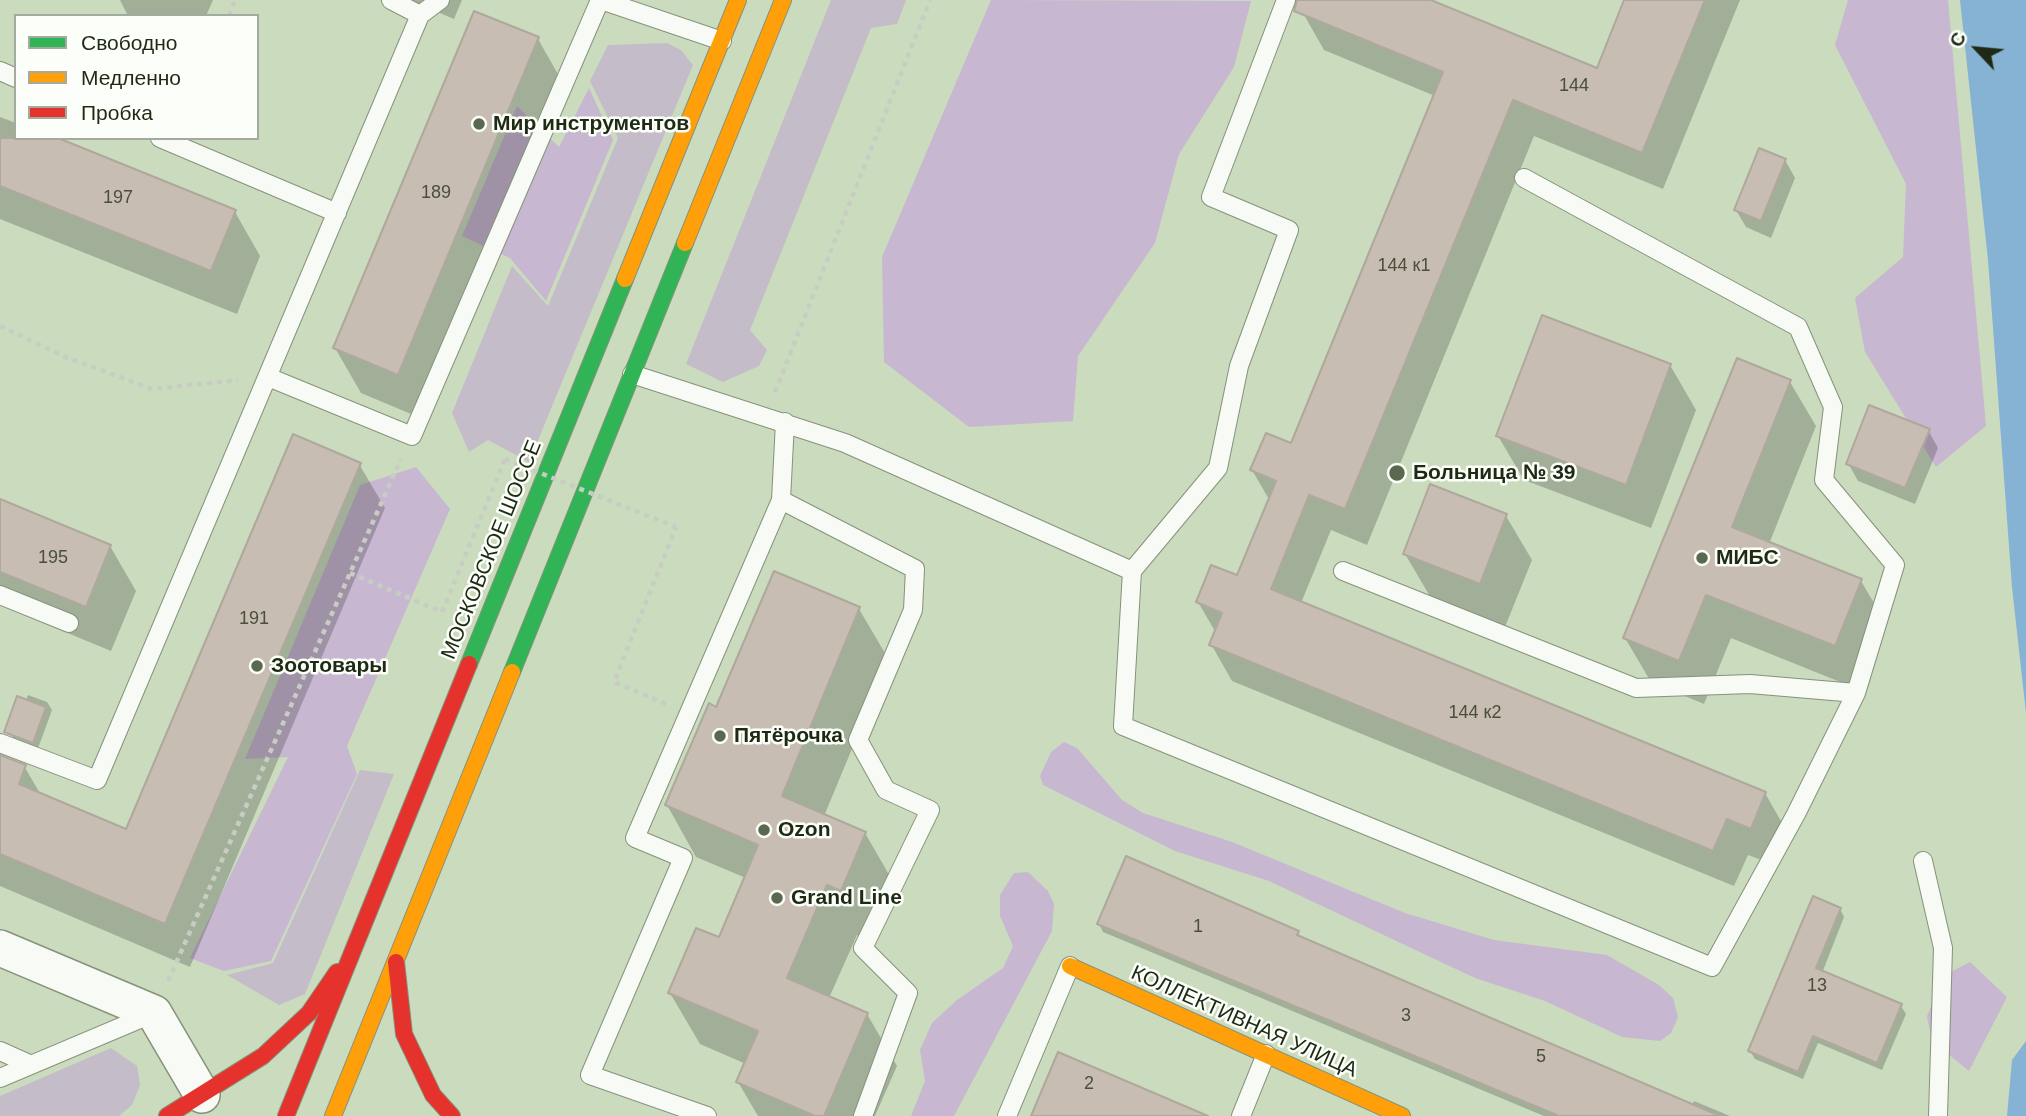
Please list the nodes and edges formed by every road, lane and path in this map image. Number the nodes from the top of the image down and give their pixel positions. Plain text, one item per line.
1 (391, 0) edge
2 (440, 0) edge
3 (601, 0) edge
4 (738, 0) edge
5 (783, 0) edge
6 (930, 0) edge
7 (1286, 0) edge
8 (420, 15) junction
9 (722, 41) junction
10 (165, 140) edge
11 (1524, 178) dead end
12 (337, 213) junction
13 (0, 327) edge
14 (632, 374) junction
15 (268, 377) junction
16 (766, 416) junction
17 (785, 422) junction
18 (412, 436) junction
19 (781, 500) junction
20 (1132, 570) junction
21 (1343, 570) dead end
22 (351, 573) junction
23 (0, 595) edge
24 (69, 623) dead end
25 (1856, 693) junction
26 (689, 713) junction
27 (0, 743) edge
28 (1923, 861) dead end
29 (354, 947) junction
30 (0, 948) edge
31 (396, 962) junction
32 (1070, 966) joint
33 (154, 1013) junction
34 (0, 1051) edge
35 (1266, 1055) junction
36 (29, 1063) junction
37 (0, 1078) edge
38 (202, 1095) junction
39 (167, 1116) edge
40 (286, 1116) edge
41 (333, 1116) edge
42 (452, 1116) edge
43 (707, 1116) edge
44 (863, 1116) edge
45 (1007, 1116) edge
46 (1241, 1116) edge
47 (1402, 1116) edge
48 (1938, 1116) edge

1 - 8 lane
2 - 8 lane
3 - 9 lane
3 - 18 lane
4 - 9 main road, МОСКОВСКОЕ ШОССЕ
5 - 14 main road
6 - 16 path
7 - 20 lane
8 - 12 lane
9 - 29 main road, МОСКОВСКОЕ ШОССЕ
10 - 12 lane
11 - 25 lane
12 - 15 lane
13 - 15 path
14 - 16 lane
14 - 31 main road
15 - 18 lane
15 - 27 lane
16 - 17 lane
17 - 19 lane
17 - 20 lane
18 - 22 path
19 - 26 lane
19 - 44 lane
20 - 25 lane
21 - 25 lane
22 - 26 path, bridge
22 - 33 path
23 - 24 lane
26 - 43 lane
28 - 48 lane
29 - 38 main road
29 - 40 main road, МОСКОВСКОЕ ШОССЕ
30 - 33 street
31 - 41 main road
31 - 42 main road
32 - 35 main road, КОЛЛЕКТИВНАЯ УЛИЦА
32 - 45 lane
33 - 36 lane
33 - 38 street
34 - 36 lane
35 - 46 lane
35 - 47 main road, КОЛЛЕКТИВНАЯ УЛИЦА
36 - 37 lane
38 - 39 main road

